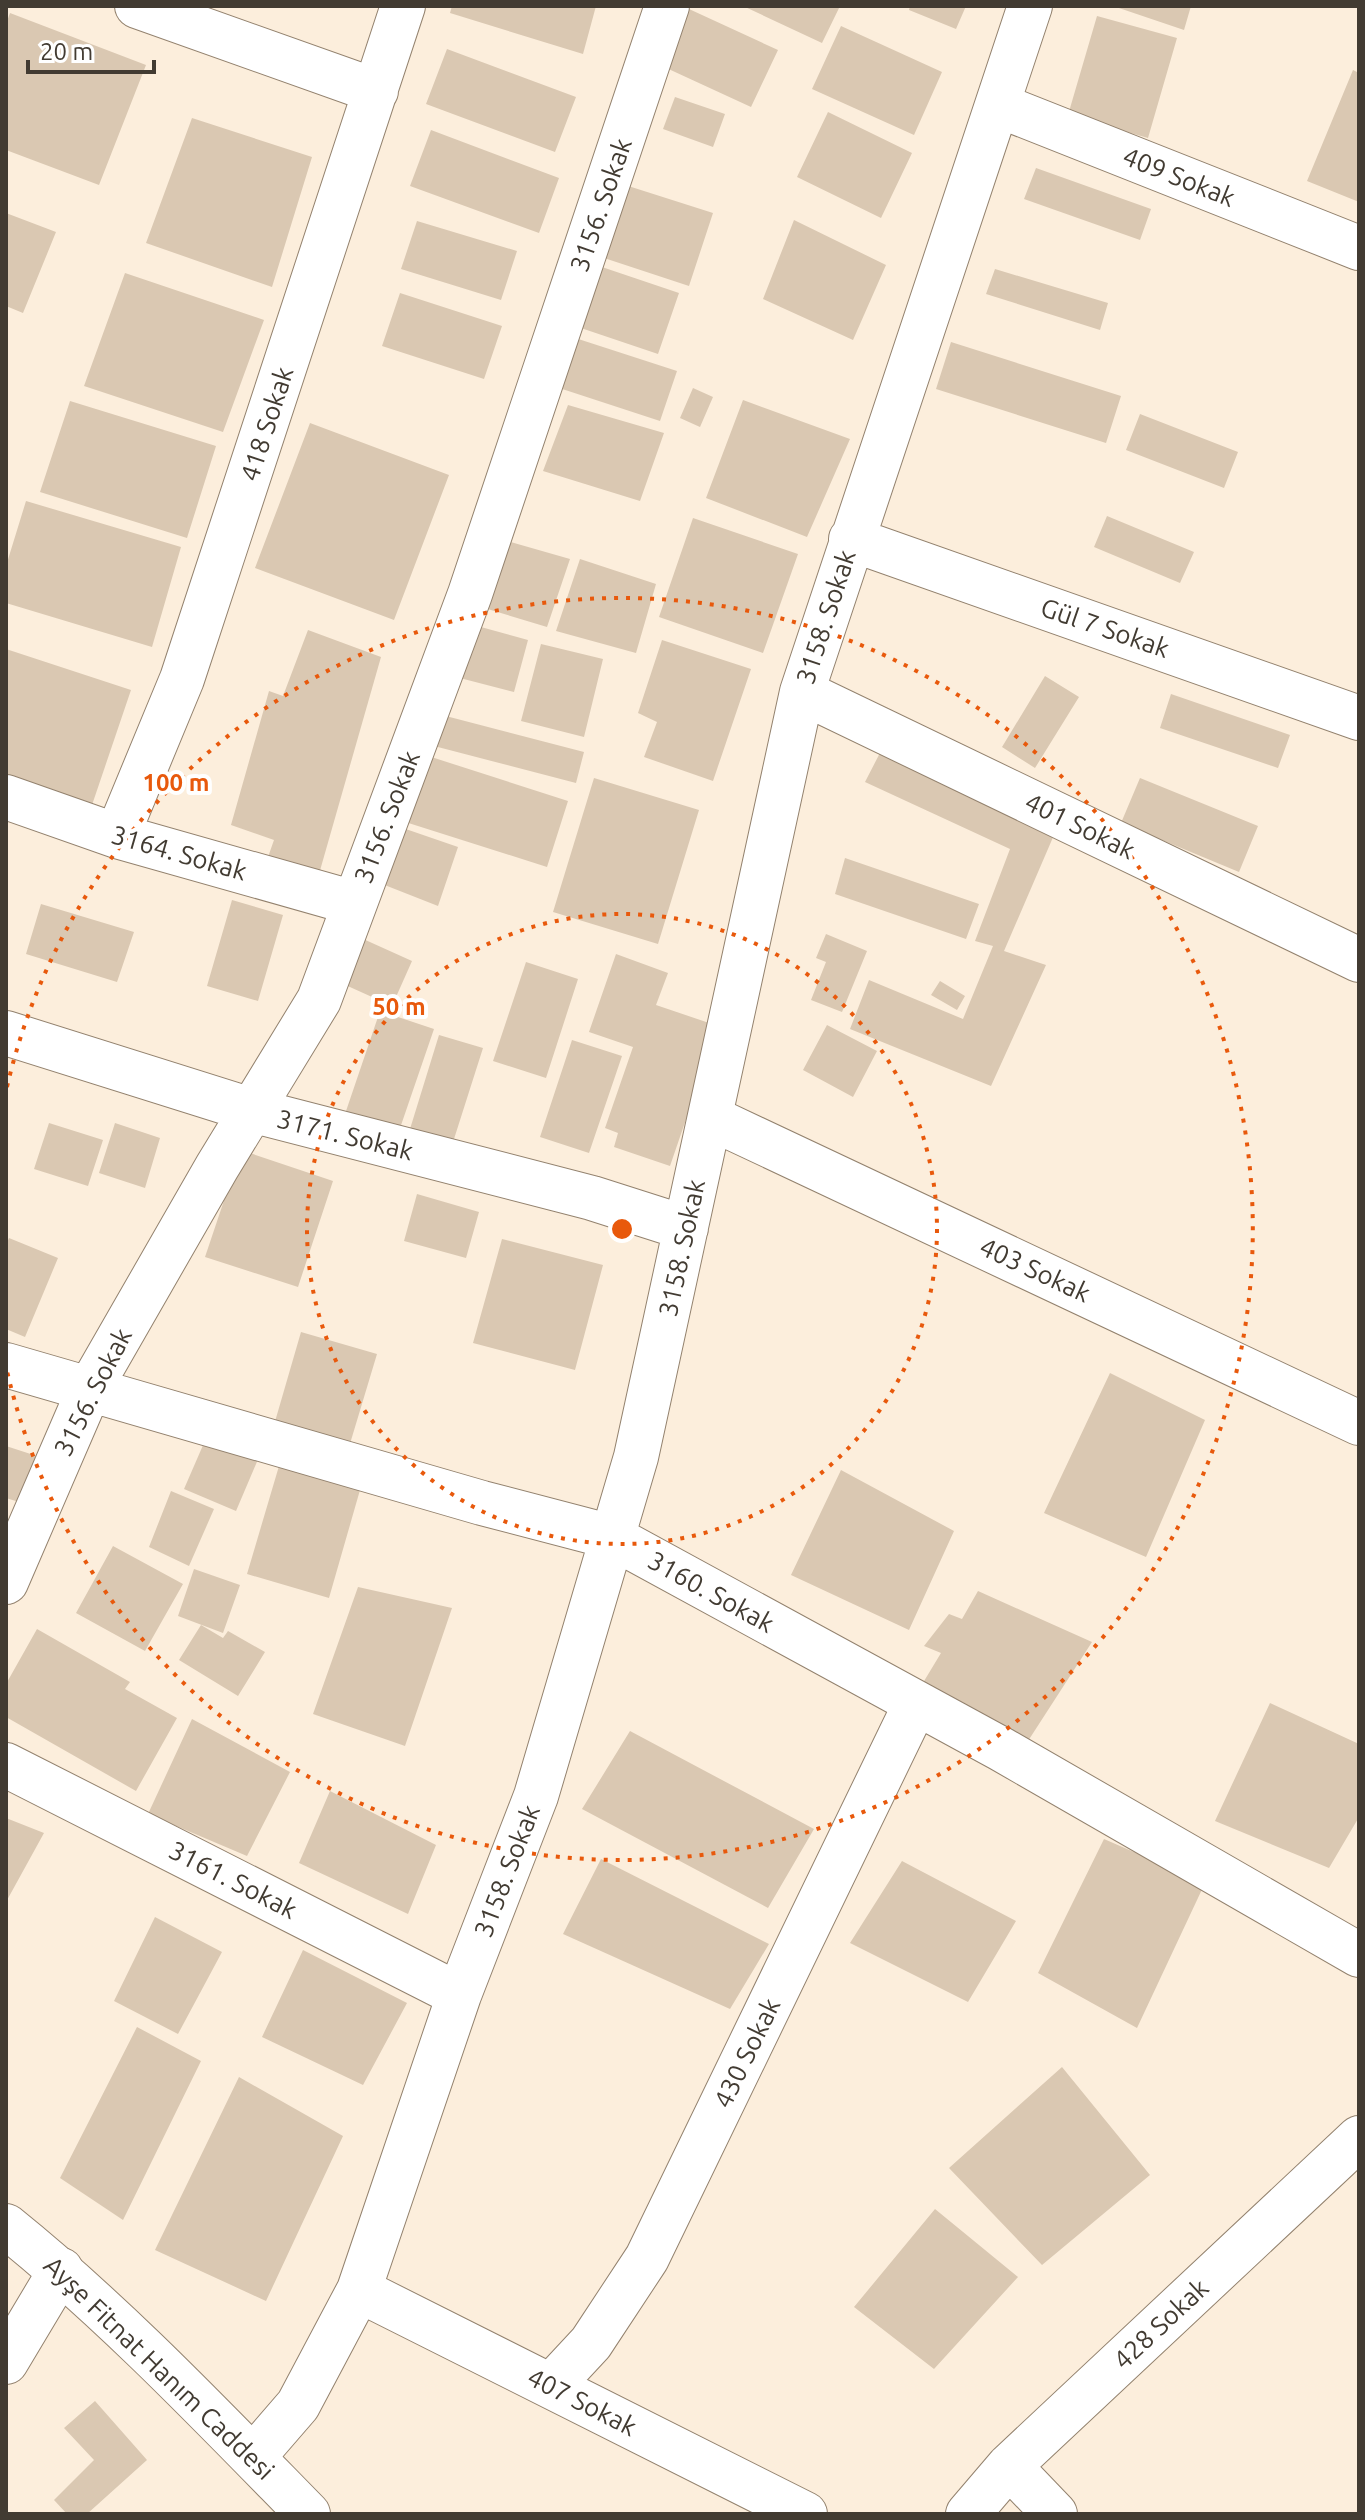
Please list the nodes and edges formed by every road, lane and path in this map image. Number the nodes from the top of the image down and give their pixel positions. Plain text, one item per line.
1 (137, 6) edge
2 (403, 6) edge
3 (667, 6) edge
4 (1030, 6) edge
5 (376, 91) junction
6 (998, 105) junction
7 (1359, 248) edge
8 (851, 539) junction
9 (802, 692) junction
10 (1359, 718) edge
11 (6, 797) edge
12 (117, 836) junction
13 (354, 903) junction
14 (1359, 960) edge
15 (6, 1033) edge
16 (251, 1110) junction
17 (711, 1118) junction
18 (686, 1228) junction
19 (6, 1365) edge
20 (89, 1390) junction
21 (1359, 1423) edge
22 (612, 1537) junction
23 (6, 1582) edge
24 (916, 1703) junction
25 (6, 1765) edge
26 (1359, 1955) edge
27 (459, 1995) junction
28 (1359, 2138) edge
29 (6, 2226) edge
30 (61, 2270) junction
31 (359, 2290) junction
32 (6, 2362) edge
33 (551, 2386) junction
34 (253, 2457) junction
35 (1009, 2466) junction
36 (308, 2514) edge
37 (805, 2514) edge
38 (968, 2514) edge
39 (1055, 2514) edge

1 - 5 street
2 - 5 street, 418 Sokak
3 - 13 street, 3156. Sokak
4 - 6 street, 3158. Sokak
5 - 12 street, 418 Sokak
6 - 7 street, 409 Sokak
6 - 8 street, 3158. Sokak
8 - 9 street, 3158. Sokak
8 - 10 street, Gül 7 Sokak
9 - 14 street, 401 Sokak
9 - 17 street, 3158. Sokak
11 - 12 street, 3164. Sokak
12 - 13 street, 3164. Sokak
13 - 16 street, 3156. Sokak
15 - 16 street, 3171. Sokak
16 - 18 street, 3171. Sokak
16 - 20 street, 3156. Sokak
17 - 18 street, 3158. Sokak
17 - 21 street, 403 Sokak
18 - 22 street, 3158. Sokak
19 - 20 street, 3160. Sokak
20 - 22 street, 3160. Sokak
20 - 23 street, 3156. Sokak
22 - 24 street, 3160. Sokak
22 - 27 street, 3158. Sokak
24 - 26 street, 3160. Sokak
24 - 33 street, 430 Sokak
25 - 27 street, 3161. Sokak
27 - 31 street, 3158. Sokak
28 - 35 street, 428 Sokak
29 - 30 street, Ayşe Fitnat Hanım Caddesi
30 - 32 street
30 - 34 street, Ayşe Fitnat Hanım Caddesi
31 - 33 street, 407 Sokak
31 - 34 street, 3158. Sokak
33 - 37 street, 407 Sokak
34 - 36 street, Ayşe Fitnat Hanım Caddesi
35 - 38 street, 428 Sokak
35 - 39 street

